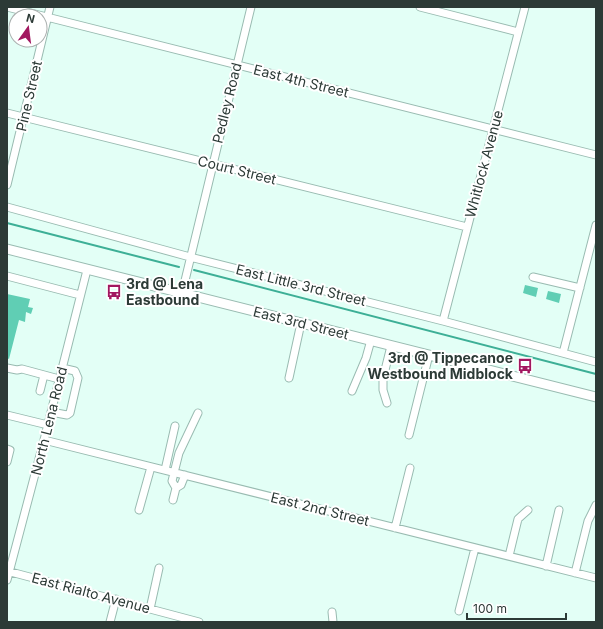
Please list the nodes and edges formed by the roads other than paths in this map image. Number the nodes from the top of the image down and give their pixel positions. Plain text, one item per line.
1 (50, 7) edge
2 (251, 7) edge
3 (420, 7) edge
4 (525, 7) edge
5 (48, 18) joint
6 (518, 32) junction
7 (41, 48) edge
8 (237, 65) junction
9 (7, 113) edge
10 (24, 117) junction
11 (493, 129) junction
12 (596, 155) edge
13 (212, 164) junction
14 (7, 185) edge
15 (7, 207) edge
16 (596, 225) edge
17 (467, 227) junction
18 (7, 249) edge
19 (190, 257) junction
20 (86, 270) junction
21 (7, 276) edge
22 (533, 277) dead end
23 (580, 288) junction
24 (182, 293) junction
25 (80, 294) junction
26 (443, 321) junction
27 (301, 323) junction
28 (371, 340) junction
29 (391, 346) junction
30 (563, 354) junction
31 (429, 355) junction
32 (596, 362) edge
33 (7, 368) edge
34 (62, 368) junction
35 (44, 375) junction
36 (289, 378) dead end
37 (59, 379) junction
38 (352, 391) dead end
39 (40, 392) dead end
40 (596, 397) edge
41 (387, 403) dead end
42 (51, 412) junction
43 (198, 413) dead end
44 (7, 415) edge
45 (48, 425) junction
46 (175, 426) dead end
47 (409, 435) dead end
48 (44, 440) junction
49 (7, 449) edge
50 (7, 462) edge
51 (151, 467) junction
52 (410, 468) dead end
53 (165, 470) junction
54 (174, 472) junction
55 (185, 475) junction
56 (176, 488) junction
57 (173, 500) dead end
58 (596, 505) edge
59 (139, 510) dead end
60 (528, 510) dead end
61 (559, 510) dead end
62 (395, 528) junction
63 (475, 548) junction
64 (509, 556) junction
65 (546, 566) junction
66 (159, 568) dead end
67 (9, 571) edge
68 (575, 573) junction
69 (596, 578) edge
70 (7, 580) edge
71 (116, 599) junction
72 (150, 609) junction
73 (459, 611) dead end
74 (332, 612) dead end
75 (187, 620) edge
76 (110, 622) edge
77 (199, 622) edge
78 (333, 622) edge

1 - 5 street, Pine Street
2 - 8 street, Pedley Road
3 - 6 street
4 - 6 street, Whitlock Avenue
5 - 8 street, East 4th Street
6 - 11 street, Whitlock Avenue
7 - 10 street, Pine Street
8 - 11 street, East 4th Street
8 - 13 street, Pedley Road
9 - 10 street, Court Street
10 - 13 street, Court Street
10 - 14 street, Pine Street
11 - 12 street, East 4th Street
11 - 17 street, Whitlock Avenue
13 - 17 street, Court Street
13 - 19 street, Pedley Road
15 - 19 street, East Little 3rd Street
16 - 23 street
17 - 26 street, Whitlock Avenue
18 - 20 main road, East 3rd Street
19 - 24 street, Pedley Road
19 - 26 street, East Little 3rd Street
20 - 24 main road, East 3rd Street
20 - 25 street, North Lena Road
21 - 25 street
22 - 23 street
23 - 30 street
24 - 27 main road, East 3rd Street
25 - 34 street, North Lena Road
26 - 30 street, East Little 3rd Street
27 - 28 main road, East 3rd Street
27 - 36 street
28 - 29 main road, East 3rd Street
28 - 38 street
29 - 31 main road, East 3rd Street
29 - 41 street
30 - 32 street, East Little 3rd Street
31 - 40 main road, East 3rd Street
31 - 47 street
33 - 35 street
34 - 37 street, North Lena Road
34 - 42 street
35 - 37 street
35 - 39 street
37 - 42 street, North Lena Road
42 - 45 street, North Lena Road
43 - 54 street
44 - 45 street
45 - 48 street, North Lena Road
46 - 53 street
48 - 51 street, East 2nd Street
48 - 67 street, North Lena Road
49 - 50 street
51 - 53 street, East 2nd Street
51 - 59 street
52 - 62 street
53 - 54 street, East 2nd Street
54 - 55 street, East 2nd Street
54 - 56 street
55 - 56 street
55 - 62 street, East 2nd Street
56 - 57 street
58 - 68 street
60 - 64 street
61 - 65 street
62 - 63 street, East 2nd Street
63 - 64 street, East 2nd Street
63 - 73 street
64 - 65 street, East 2nd Street
65 - 68 street, East 2nd Street
66 - 72 street
67 - 70 street, North Lena Road
67 - 71 street, East Rialto Avenue
68 - 69 street, East 2nd Street
71 - 72 street, East Rialto Avenue
71 - 76 street
72 - 75 street, East Rialto Avenue
74 - 78 street
75 - 77 street, East Rialto Avenue

